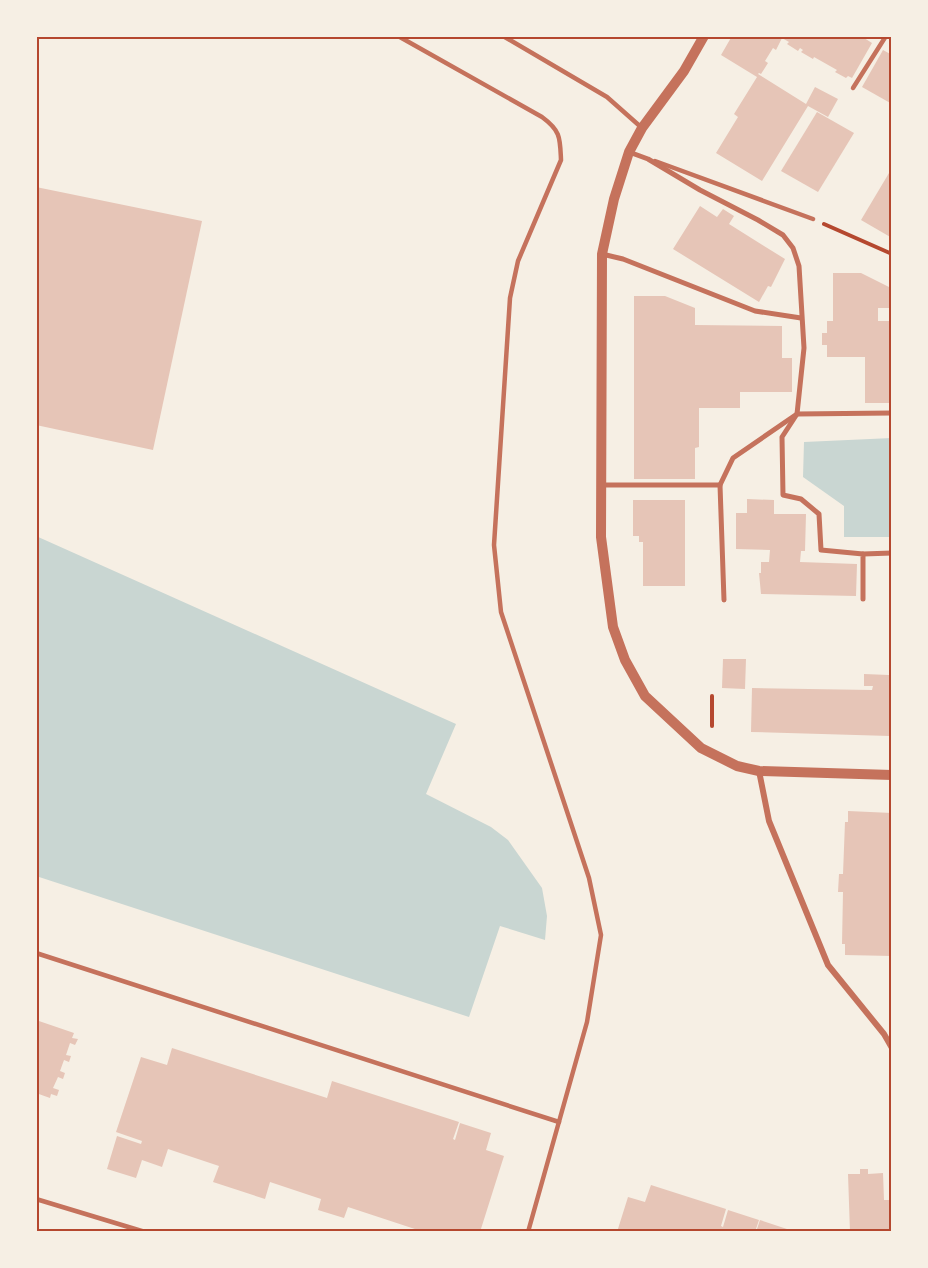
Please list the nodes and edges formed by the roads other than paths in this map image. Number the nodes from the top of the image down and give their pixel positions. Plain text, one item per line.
1 (398, 36) edge
2 (503, 36) edge
3 (704, 36) edge
4 (886, 36) edge
5 (853, 88) dead end
6 (642, 128) junction
7 (629, 152) junction
8 (813, 219) road end
9 (602, 254) junction
10 (801, 318) junction
11 (892, 413) edge
12 (797, 414) junction
13 (601, 485) junction
14 (720, 485) junction
15 (892, 553) edge
16 (863, 554) junction
17 (863, 599) dead end
18 (724, 600) dead end
19 (759, 771) junction
20 (892, 775) edge
21 (36, 953) edge
22 (892, 1048) edge
23 (559, 1122) junction
24 (36, 1199) edge
25 (145, 1232) edge
26 (528, 1232) edge

1 - 23 lane
2 - 6 lane
3 - 6 street
4 - 5 lane
6 - 7 street
7 - 8 lane
7 - 9 street
7 - 10 street
9 - 10 street
9 - 13 street
10 - 12 street
11 - 12 street
12 - 14 street
12 - 16 street
13 - 14 street
13 - 19 street
14 - 18 street
15 - 16 street
16 - 17 street
19 - 20 street
19 - 22 street
21 - 23 lane
23 - 26 lane
24 - 25 lane

